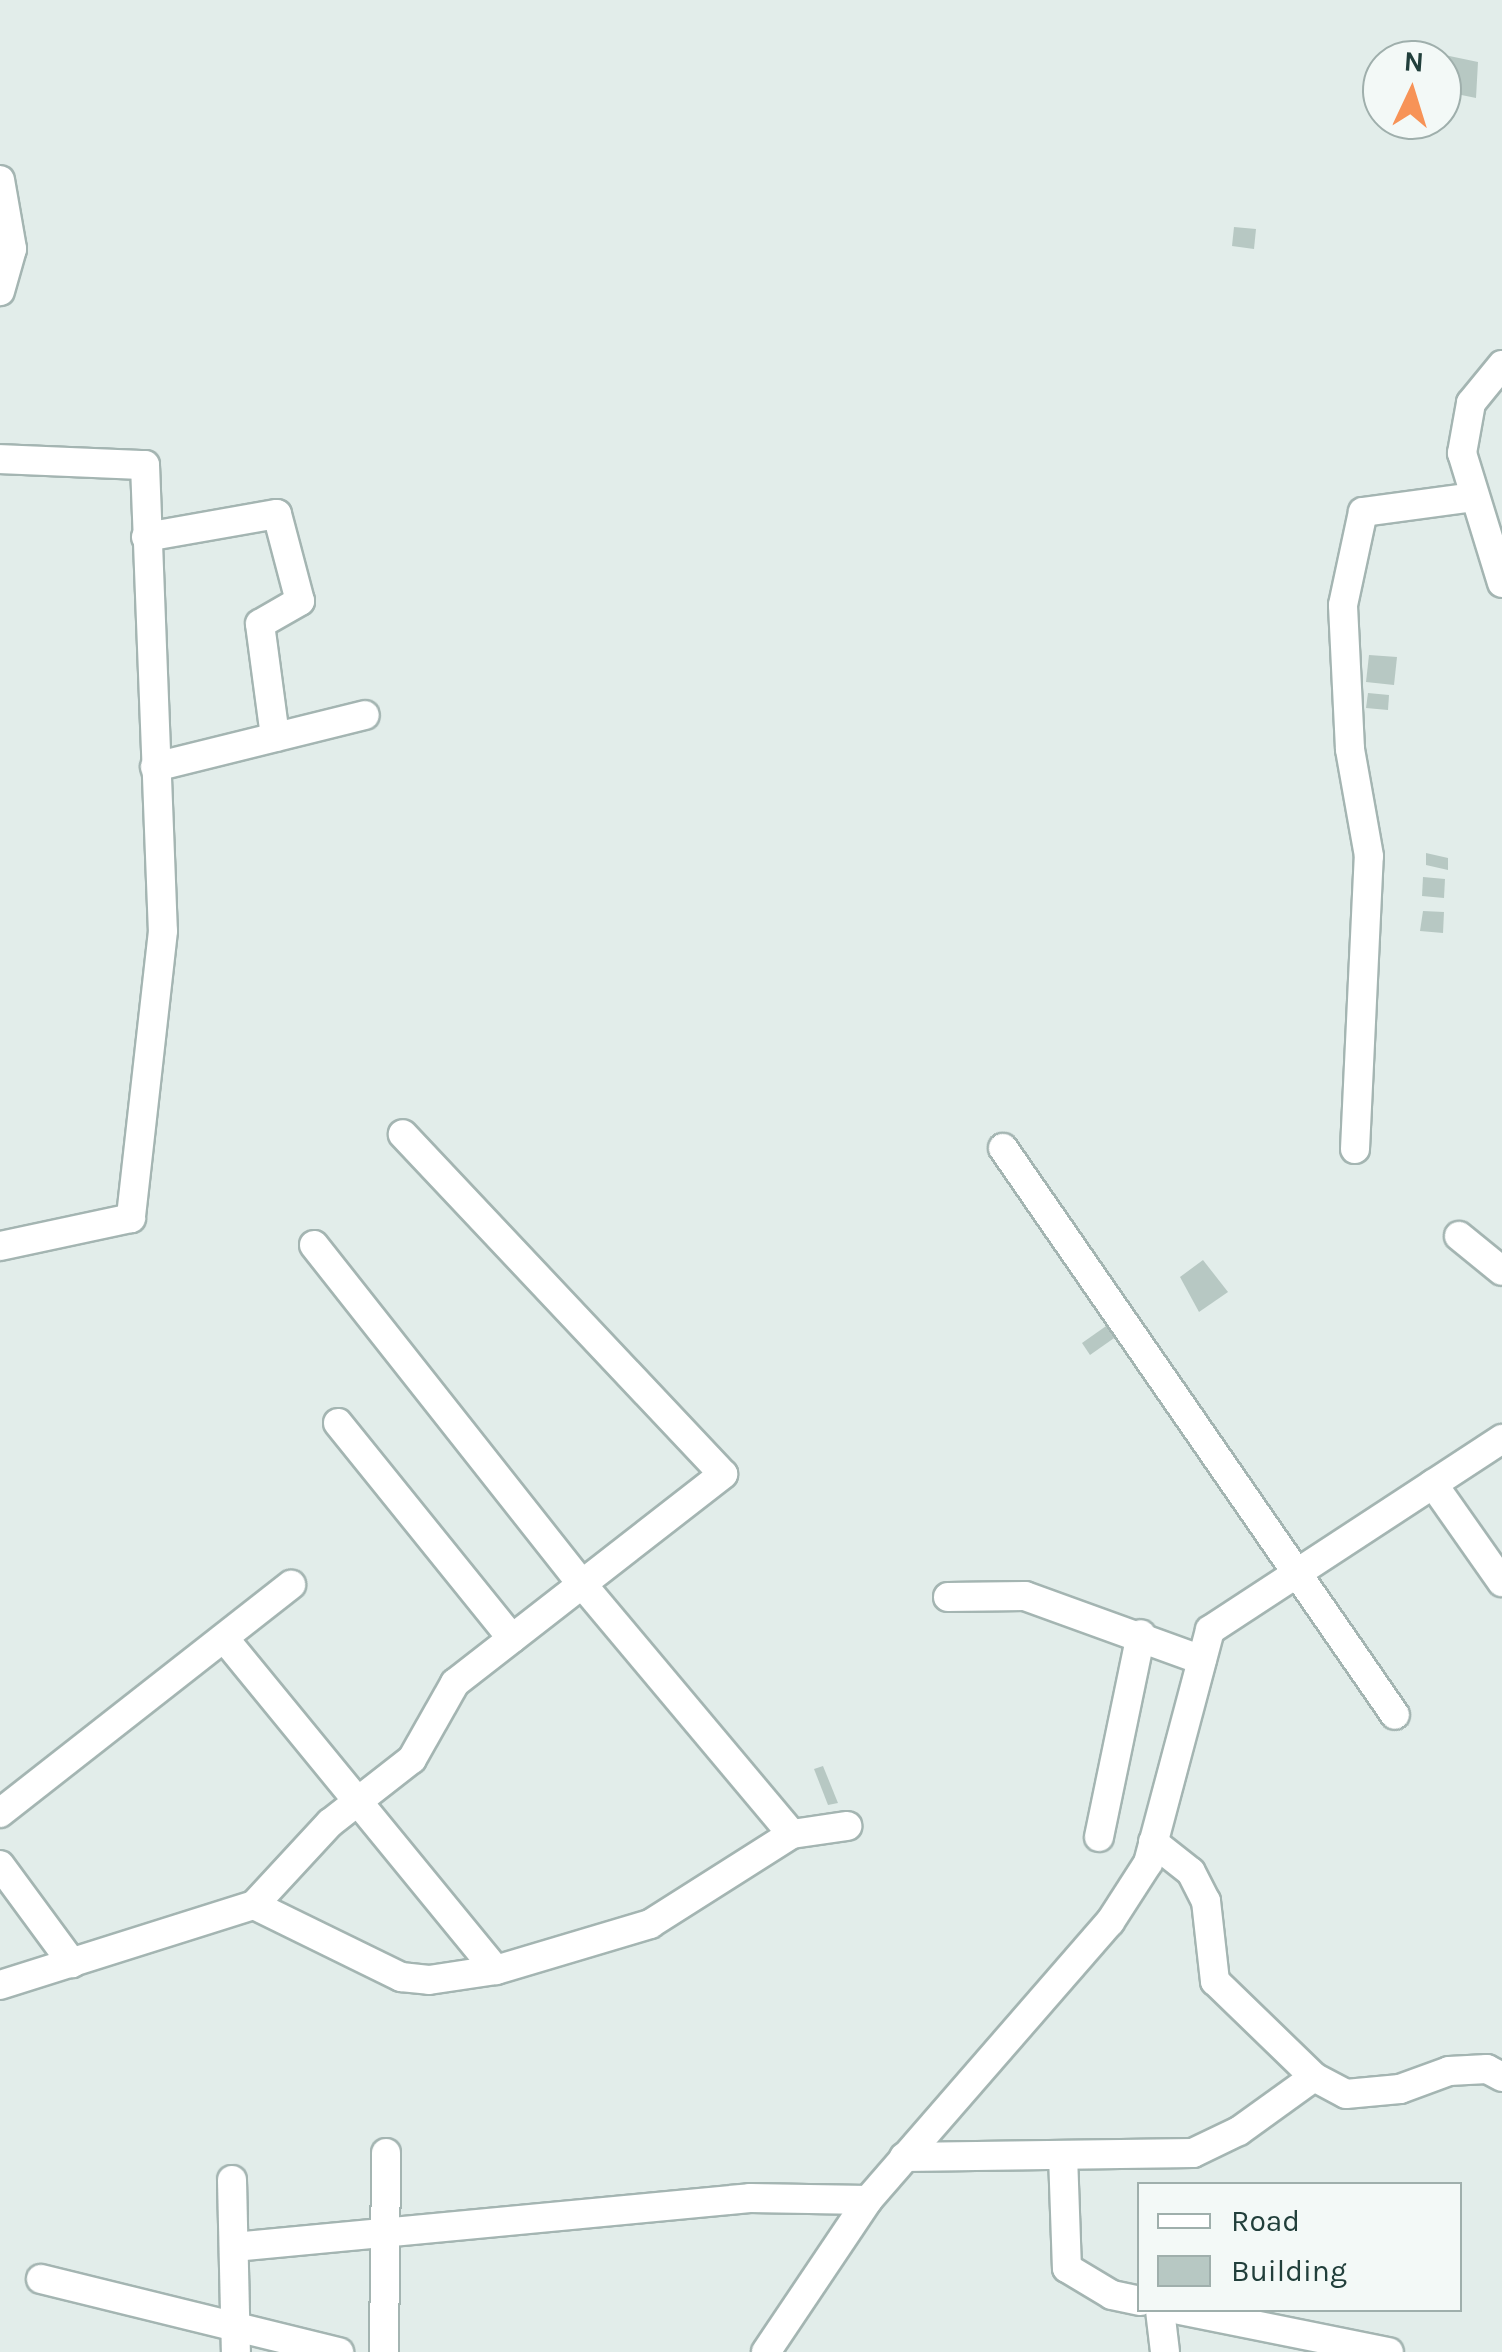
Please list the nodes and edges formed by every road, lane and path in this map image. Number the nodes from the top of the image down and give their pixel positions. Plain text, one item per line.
1 (0, 180) edge
2 (0, 291) edge
3 (1502, 364) edge
4 (0, 459) edge
5 (1474, 497) junction
6 (146, 537) junction
7 (1502, 583) edge
8 (365, 715) dead end
9 (275, 737) junction
10 (155, 767) junction
11 (403, 1134) dead end
12 (1003, 1148) dead end
13 (1355, 1149) dead end
14 (1459, 1236) dead end
15 (314, 1245) dead end
16 (0, 1246) edge
17 (1502, 1271) edge
18 (338, 1423) dead end
19 (1502, 1439) edge
20 (1432, 1484) junction
21 (1297, 1574) junction
22 (1502, 1582) edge
23 (582, 1584) junction
24 (291, 1585) dead end
25 (948, 1597) dead end
26 (1141, 1634) junction
27 (224, 1638) junction
28 (512, 1639) junction
29 (1202, 1660) junction
30 (1395, 1715) dead end
31 (358, 1802) junction
32 (0, 1814) edge
33 (847, 1826) dead end
34 (792, 1834) junction
35 (1099, 1838) dead end
36 (1153, 1842) junction
37 (0, 1866) edge
38 (254, 1905) junction
39 (72, 1964) junction
40 (496, 1970) junction
41 (0, 1985) edge
42 (1314, 2076) junction
43 (1502, 2077) edge
44 (386, 2153) dead end
45 (1062, 2155) junction
46 (904, 2157) junction
47 (232, 2180) dead end
48 (868, 2200) junction
49 (385, 2232) junction
50 (234, 2246) junction
51 (41, 2279) dead end
52 (1137, 2300) edge
53 (1160, 2312) edge
54 (1190, 2312) edge
55 (237, 2340) edge
56 (339, 2352) edge
57 (384, 2352) edge
58 (766, 2352) edge
59 (1165, 2352) edge
60 (1389, 2352) edge

1 - 2 street
3 - 5 street
4 - 6 street
5 - 7 street
5 - 13 street
6 - 9 street
6 - 10 street
8 - 9 street
9 - 10 street
10 - 16 street
11 - 23 street
12 - 21 street
14 - 17 street
15 - 23 street
18 - 28 street
19 - 20 street
20 - 21 street
20 - 22 street
21 - 29 street
21 - 30 street
23 - 28 street
23 - 34 street
24 - 27 street
25 - 26 street
26 - 29 street
26 - 35 street
27 - 31 street
27 - 32 street
28 - 31 street
29 - 36 street
31 - 38 street
31 - 40 street
33 - 34 street
34 - 40 street
36 - 42 street
36 - 46 street
37 - 39 street
38 - 39 street
38 - 40 street
39 - 41 street
42 - 43 street
42 - 45 street
44 - 49 street
45 - 46 street
45 - 52 street
46 - 48 street
47 - 50 street
48 - 49 street
48 - 58 street
49 - 50 street
49 - 57 street
50 - 55 street
51 - 55 street
53 - 59 street
54 - 60 street
55 - 56 street

